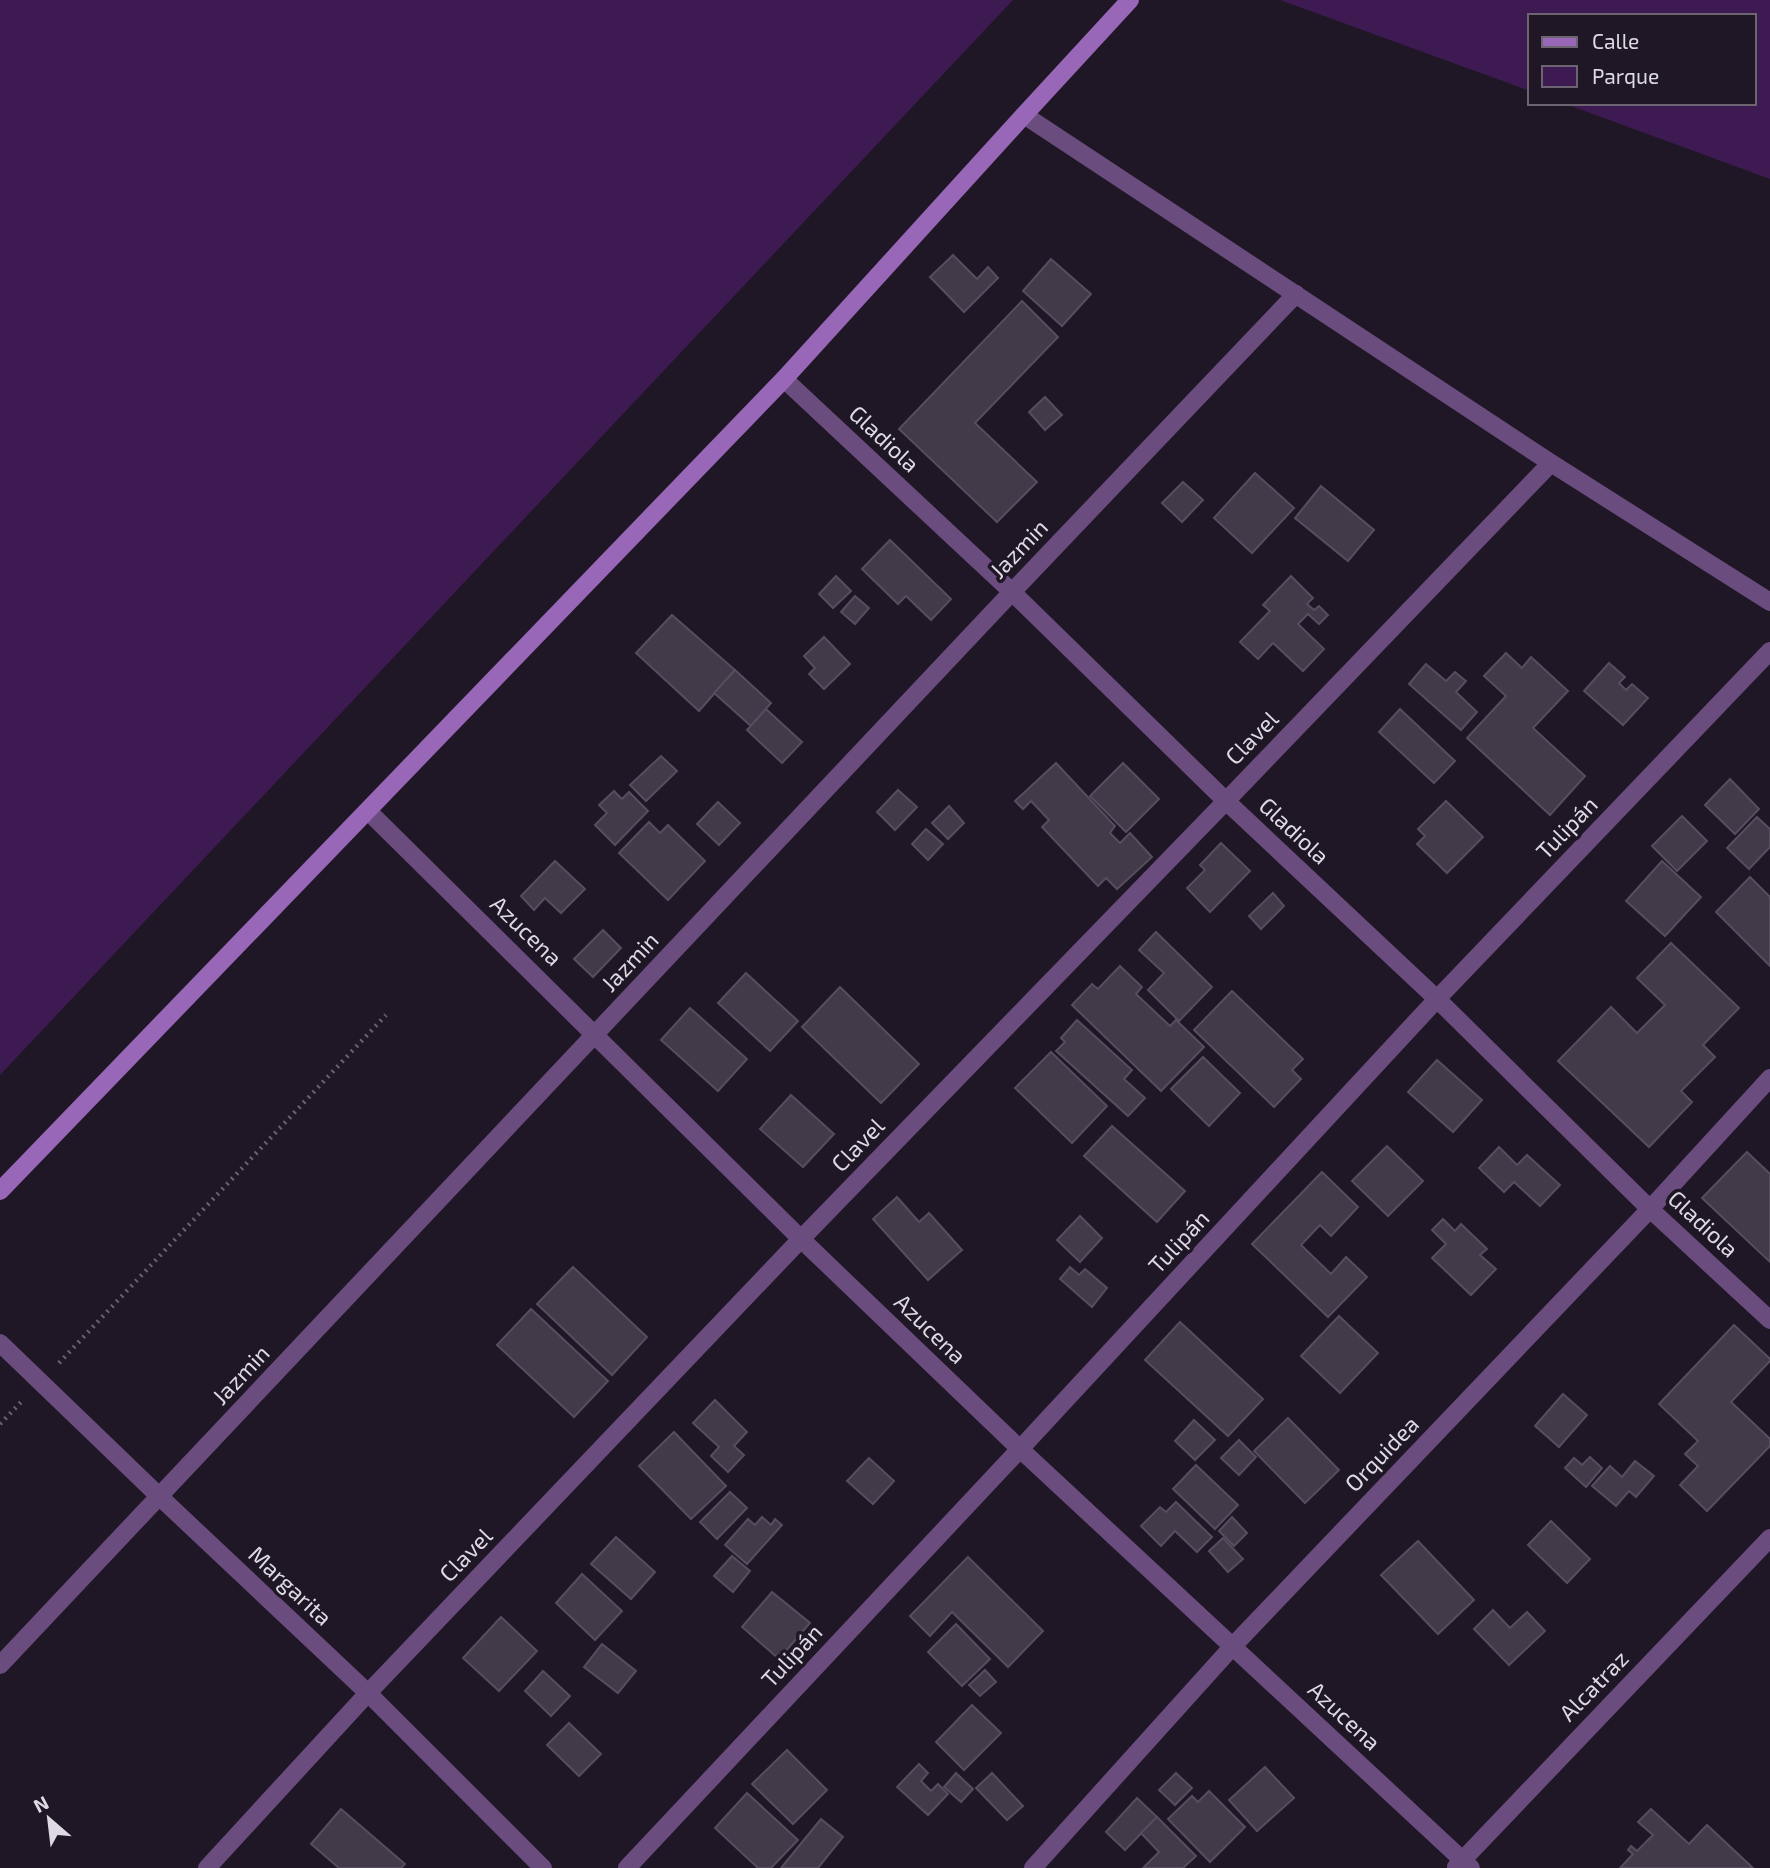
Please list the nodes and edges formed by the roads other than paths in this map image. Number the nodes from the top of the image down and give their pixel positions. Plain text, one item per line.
1 (1130, 0) edge
2 (1024, 115) junction
3 (1296, 293) junction
4 (783, 379) junction
5 (1550, 463) junction
6 (1012, 592) junction
7 (1770, 602) edge
8 (1770, 651) edge
9 (1226, 801) junction
10 (368, 811) junction
11 (1437, 999) junction
12 (596, 1034) junction
13 (1770, 1078) edge
14 (0, 1191) edge
15 (1650, 1209) junction
16 (801, 1239) junction
17 (1770, 1320) edge
18 (0, 1343) edge
19 (1020, 1449) junction
20 (160, 1497) junction
21 (1770, 1538) edge
22 (1233, 1646) junction
23 (0, 1665) edge
24 (368, 1693) junction
25 (1463, 1865) edge
26 (207, 1868) edge
27 (543, 1868) edge
28 (627, 1868) edge
29 (1033, 1868) edge

1 - 2 street
2 - 3 street
2 - 4 street
3 - 5 street
3 - 6 street, Jazmin
4 - 6 street, Gladiola
4 - 10 street
5 - 7 street
5 - 9 street, Clavel
6 - 9 street, Gladiola
6 - 12 street, Jazmin
8 - 11 street, Tulipán
9 - 11 street, Gladiola
9 - 16 street, Clavel
10 - 12 street, Azucena
10 - 14 street
11 - 15 street, Gladiola
11 - 19 street, Tulipán
12 - 16 street, Azucena
12 - 20 street, Jazmin
13 - 15 street, Orquidea
15 - 17 street, Gladiola
15 - 22 street, Orquidea
16 - 19 street, Azucena
16 - 24 street, Clavel
18 - 20 street, Margarita
19 - 22 street, Azucena
19 - 28 street, Tulipán
20 - 23 street, Jazmin
20 - 24 street, Margarita
21 - 25 street, Alcatraz
22 - 25 street, Azucena
22 - 29 street, Orquidea
24 - 26 street, Clavel
24 - 27 street, Margarita

